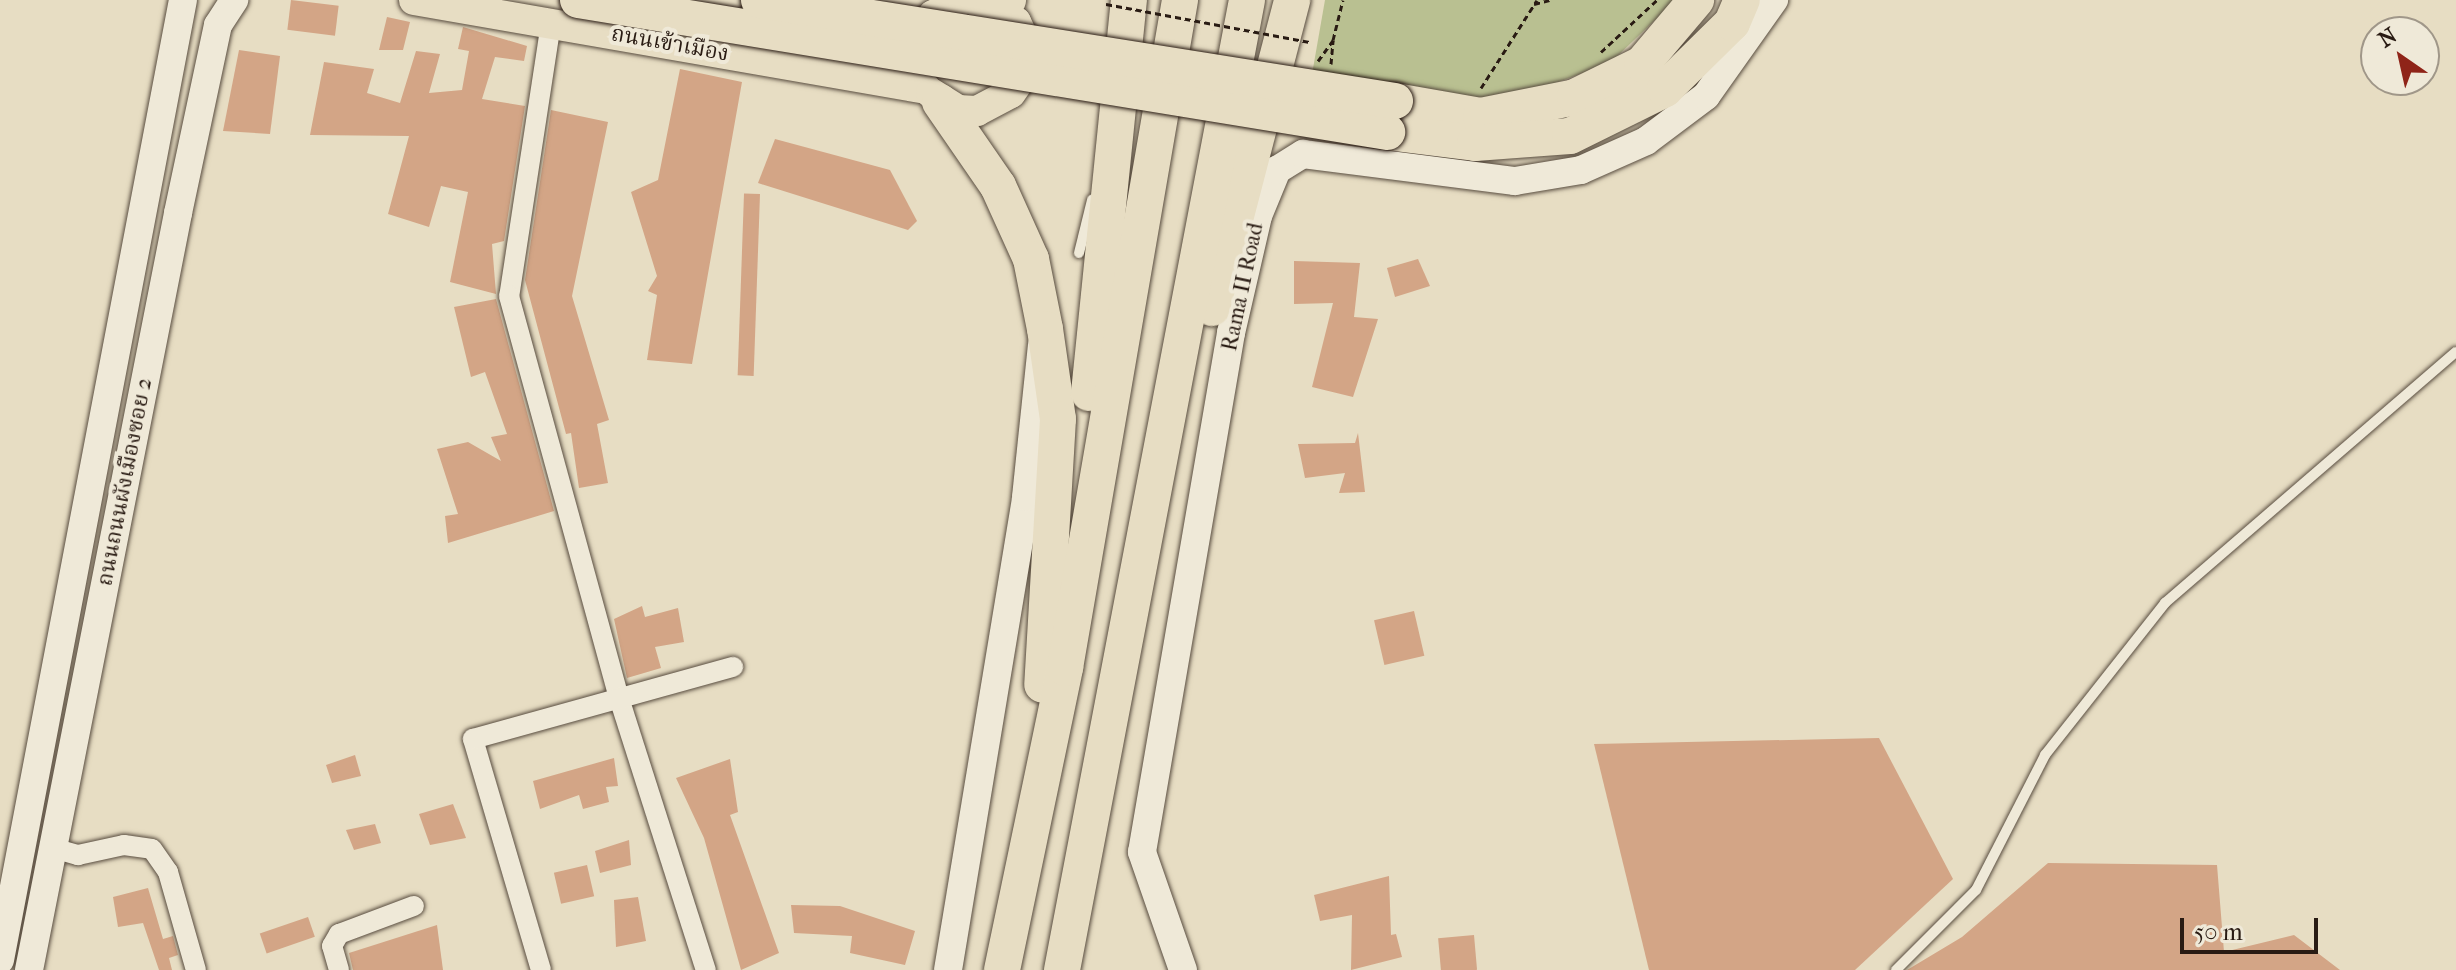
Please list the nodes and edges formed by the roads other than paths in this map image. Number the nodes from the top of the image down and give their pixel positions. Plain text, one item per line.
1 (183, 0) edge
2 (234, 0) edge
3 (414, 0) edge
4 (578, 0) edge
5 (759, 0) edge
6 (912, 0) edge
7 (1180, 0) edge
8 (1247, 0) edge
9 (1292, 0) edge
10 (1696, 0) edge
11 (1742, 0) edge
12 (1774, 0) edge
13 (977, 2) edge
14 (1117, 2) edge
15 (551, 23) junction
16 (1024, 39) junction
17 (1121, 54) junction
18 (1022, 77) junction
19 (933, 96) junction
20 (1116, 101) junction
21 (1391, 116) junction
22 (147, 210) junction
23 (178, 213) junction
24 (1079, 253) dead end
25 (1045, 329) junction
26 (2456, 352) edge
27 (1159, 475) junction
28 (733, 667) dead end
29 (1065, 668) junction
30 (1118, 676) junction
31 (619, 698) junction
32 (1035, 814) junction
33 (53, 848) junction
34 (8, 882) edge
35 (1078, 888) junction
36 (414, 906) dead end
37 (0, 960) edge
38 (29, 970) edge
39 (196, 970) edge
40 (339, 970) edge
41 (541, 970) edge
42 (706, 970) edge
43 (948, 970) edge
44 (1002, 970) edge
45 (1062, 970) edge
46 (1077, 970) edge
47 (1183, 970) edge
48 (1896, 970) edge

1 - 22 main road, ถนนถนนผังเมืองซอย 2
2 - 23 main road, ถนนถนนผังเมืองซอย 2
3 - 15 main road, ถนนเข้าเมือง
4 - 21 highway, bridge
5 - 21 highway, bridge
6 - 13 main road
7 - 29 highway
8 - 27 highway, Rama II Road
9 - 27 highway
10 - 21 highway
11 - 21 highway
12 - 47 main road, Rama II Road
13 - 16 main road
13 - 19 main road
14 - 17 highway
15 - 19 main road, ถนนเข้าเมือง
15 - 31 street
16 - 17 highway
16 - 18 main road
17 - 20 highway
18 - 19 main road, ถนนเข้าเมือง
18 - 20 highway
19 - 25 highway
20 - 24 lane
20 - 29 highway
22 - 23 main road
22 - 34 main road, ถนนถนนผังเมืองซอย 2
23 - 33 main road, ถนนถนนผังเมืองซอย 2
25 - 32 highway
25 - 43 main road
26 - 48 lane
27 - 30 highway, Rama II Road
28 - 31 street
29 - 30 highway
29 - 32 highway
30 - 35 highway, Rama II Road
31 - 41 street
31 - 42 street
32 - 44 highway
33 - 38 main road, ถนนถนนผังเมืองซอย 2
33 - 39 street
34 - 37 main road, ถนนถนนผังเมืองซอย 2
35 - 45 highway, Rama II Road
35 - 46 highway
36 - 40 street

